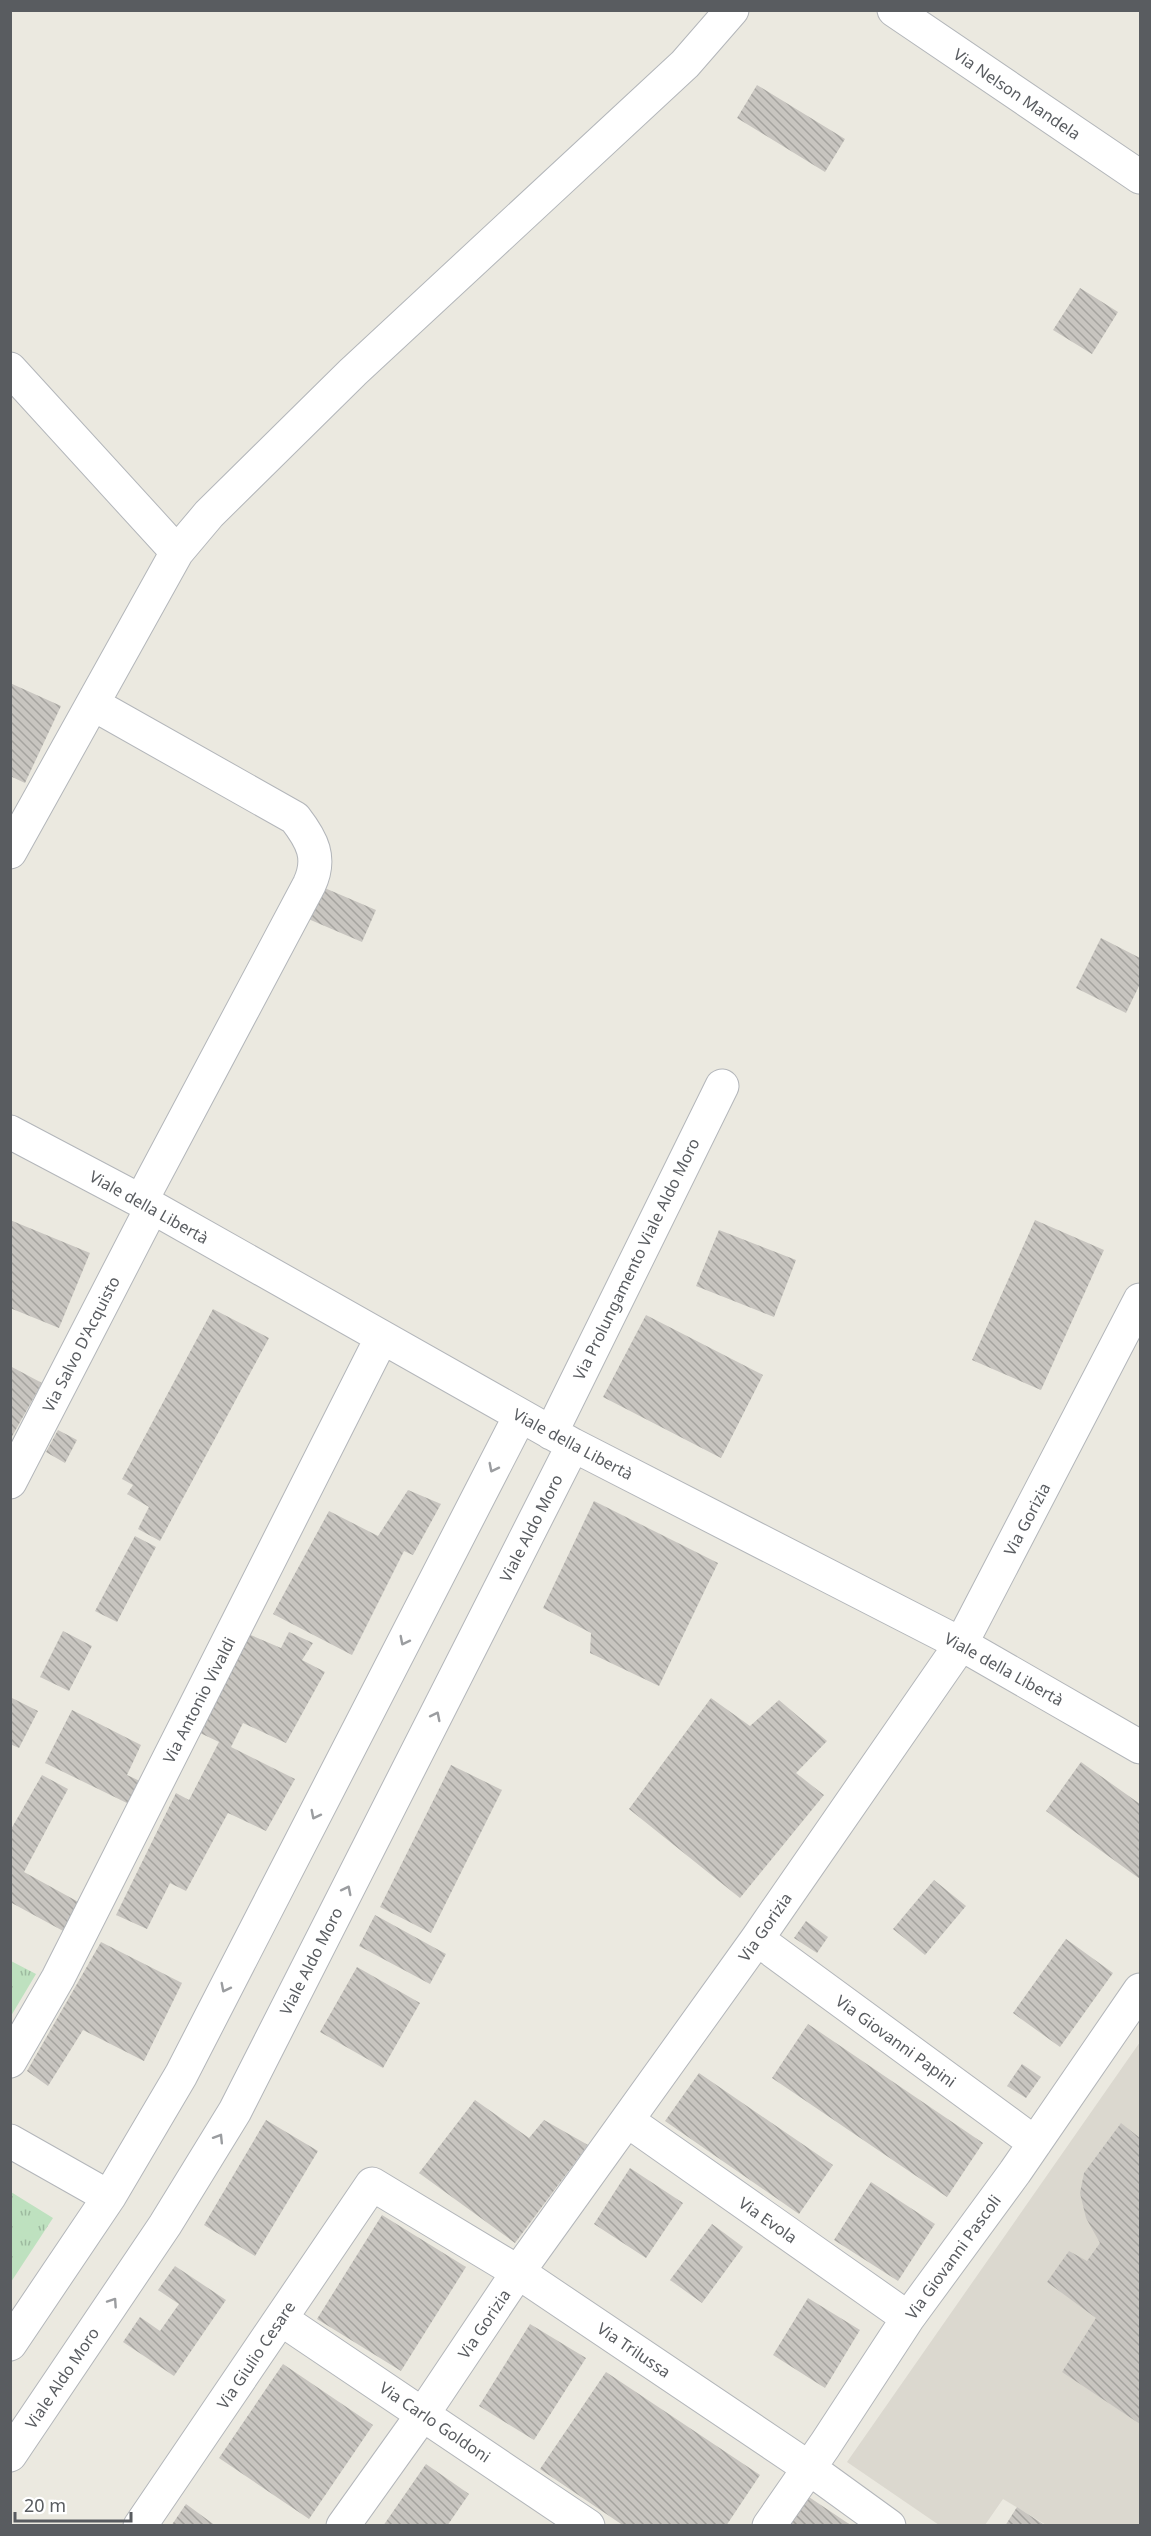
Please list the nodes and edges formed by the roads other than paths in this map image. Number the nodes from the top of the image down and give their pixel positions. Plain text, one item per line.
1 (732, 10) edge
2 (894, 10) edge
3 (1140, 177) edge
4 (10, 369) edge
5 (177, 552) junction
6 (93, 704) junction
7 (10, 852) edge
8 (722, 1086) dead end
9 (10, 1132) edge
10 (147, 1204) junction
11 (1140, 1300) edge
12 (382, 1337) junction
13 (520, 1416) junction
14 (562, 1439) junction
15 (10, 1482) edge
16 (961, 1644) junction
17 (1140, 1747) edge
18 (757, 1939) junction
19 (1140, 1990) edge
20 (10, 2061) edge
21 (628, 2121) junction
22 (10, 2141) edge
23 (1035, 2143) junction
24 (372, 2184) joint
25 (109, 2197) junction
26 (518, 2272) junction
27 (908, 2318) junction
28 (281, 2319) junction
29 (10, 2344) edge
30 (423, 2414) junction
31 (10, 2455) edge
32 (809, 2468) junction
33 (140, 2526) edge
34 (343, 2526) edge
35 (588, 2526) edge
36 (769, 2526) edge
37 (889, 2526) edge

1 - 5 street
2 - 3 street, Via Nelson Mandela
4 - 5 street
5 - 6 street
6 - 7 street
6 - 10 street, Via Salvo D'Acquisto
8 - 14 street, Via Prolungamento Viale Aldo Moro
9 - 10 street, Viale della Libertà
10 - 12 street, Viale della Libertà
10 - 15 street, Via Salvo D'Acquisto
11 - 16 street, Via Gorizia
12 - 13 street, Viale della Libertà
12 - 20 street, Via Antonio Vivaldi
13 - 14 street, Viale della Libertà
13 -> 25 street
14 - 16 street, Viale della Libertà
31 -> 14 street, Viale Aldo Moro
16 - 17 street, Viale della Libertà
16 - 18 street, Via Gorizia
18 - 21 street, Via Gorizia
18 - 23 street, Via Giovanni Papini
19 - 23 street, Via Giovanni Pascoli
21 - 26 street, Via Gorizia
21 - 27 street, Via Evola
22 - 25 street
23 - 27 street, Via Giovanni Pascoli
24 - 26 street, Via Trilussa
24 - 28 street, Via Giulio Cesare
25 - 29 street
26 - 30 street, Via Gorizia
26 - 32 street, Via Trilussa
27 - 32 street, Via Giovanni Pascoli
28 - 30 street, Via Carlo Goldoni
28 - 33 street, Via Giulio Cesare
30 - 34 street, Via Gorizia
30 - 35 street, Via Carlo Goldoni
32 - 36 street, Via Giovanni Pascoli
32 - 37 street, Via Trilussa

